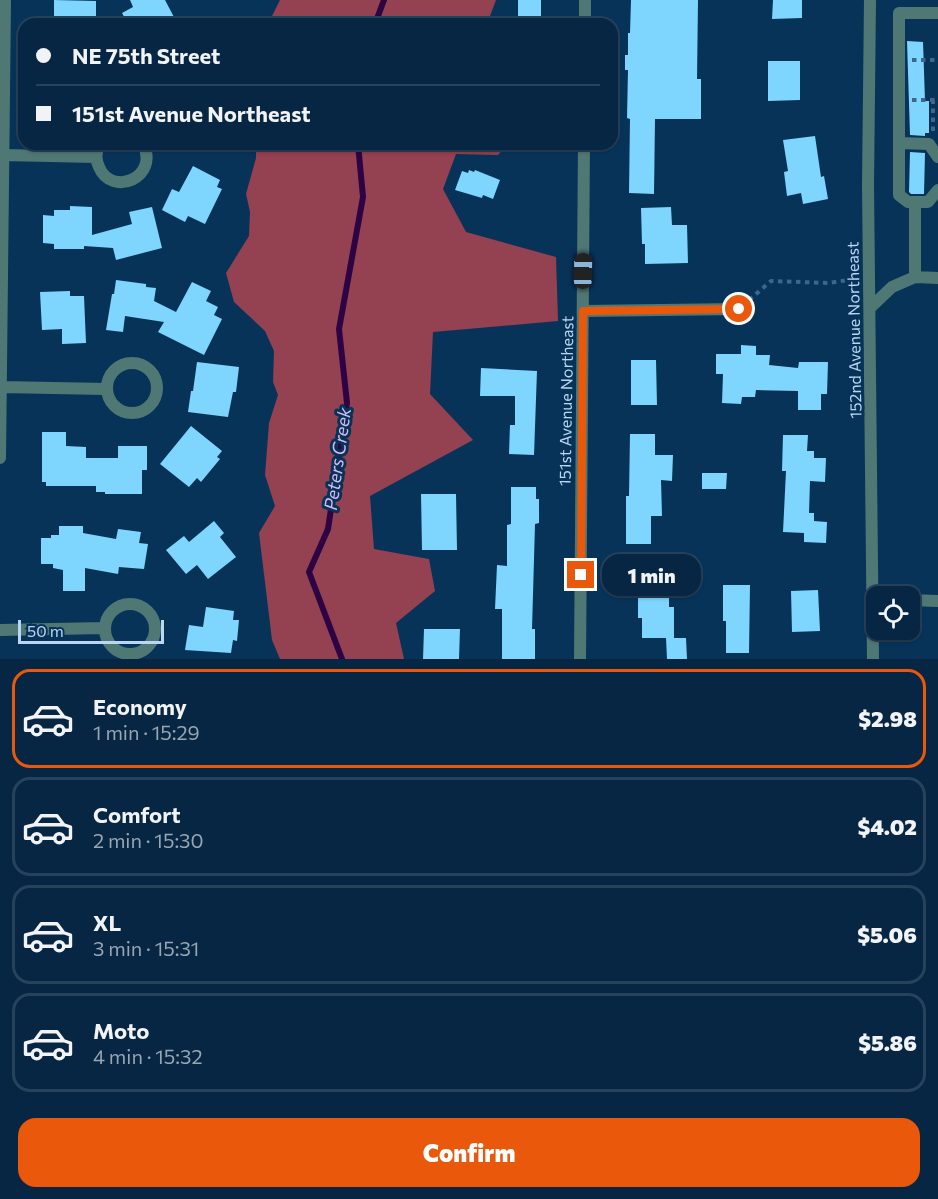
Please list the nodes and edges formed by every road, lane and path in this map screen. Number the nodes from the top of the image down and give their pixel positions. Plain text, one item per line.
1 (5, 0) edge
2 (585, 0) edge
3 (870, 0) edge
4 (938, 13) edge
5 (585, 18) edge
6 (2, 47) edge
7 (899, 60) junction
8 (938, 60) edge
9 (899, 100) junction
10 (936, 100) edge
11 (933, 136) dead end
12 (899, 143) junction
13 (98, 150) edge
14 (145, 150) edge
15 (584, 150) edge
16 (3, 155) junction
17 (96, 157) junction
18 (938, 157) edge
19 (938, 190) edge
20 (915, 203) junction
21 (870, 276) junction
22 (915, 277) junction
23 (938, 278) edge
24 (1, 292) edge
25 (871, 308) junction
26 (739, 309) joint
27 (583, 311) junction
28 (1, 387) edge
29 (106, 388) junction
30 (0, 458) edge
31 (875, 586) edge
32 (920, 600) edge
33 (938, 601) edge
34 (105, 628) junction
35 (0, 630) edge
36 (874, 640) edge
37 (580, 659) edge
38 (873, 659) edge

1 - 6 street
2 - 5 street
3 - 21 street, 152nd Avenue Northeast
4 - 7 street
6 - 16 street
7 - 8 path
7 - 9 street
9 - 10 path
9 - 12 street
10 - 11 path
12 - 18 street
12 - 20 street
13 - 17 street
14 - 17 street
15 - 27 street, 151st Avenue Northeast
16 - 17 street
16 - 24 street
19 - 20 street
20 - 22 street
21 - 25 street, 152nd Avenue Northeast
21 - 26 path
22 - 23 street
22 - 25 street
24 - 28 street
25 - 31 street, 152nd Avenue Northeast
26 - 27 street
27 - 37 street, 151st Avenue Northeast
28 - 29 street
28 - 30 street
29 - 29 street
32 - 33 street
34 - 34 street
34 - 35 street
36 - 38 street, 152nd Avenue Northeast

